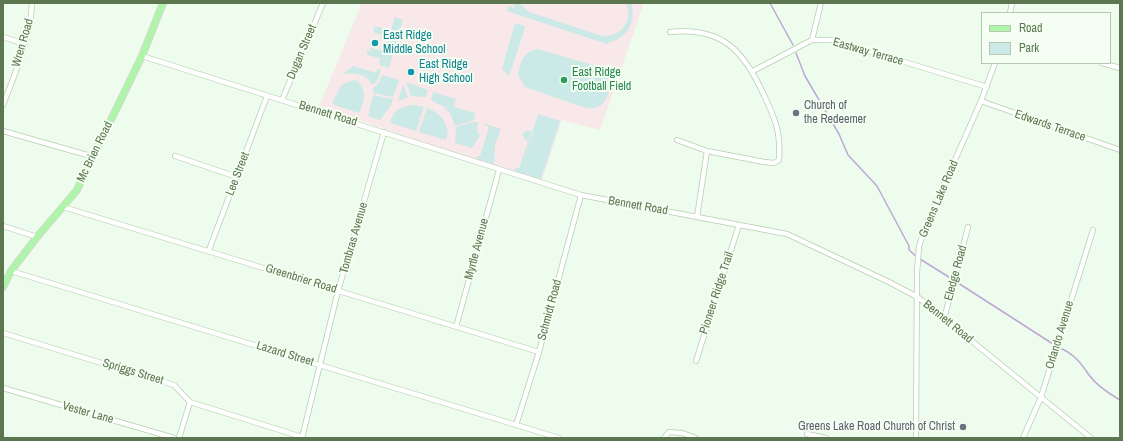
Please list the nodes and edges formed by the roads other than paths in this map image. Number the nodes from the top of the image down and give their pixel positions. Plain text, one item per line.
1 (32, 3) edge
2 (163, 3) edge
3 (323, 3) edge
4 (821, 3) edge
5 (670, 32) dead end
6 (3, 37) edge
7 (812, 40) junction
8 (25, 44) junction
9 (142, 56) junction
10 (995, 64) edge
11 (1106, 64) edge
12 (1120, 68) edge
13 (753, 71) junction
14 (987, 87) junction
15 (267, 96) junction
16 (282, 100) junction
17 (981, 101) junction
18 (3, 105) edge
19 (3, 131) edge
20 (384, 132) junction
21 (677, 140) dead end
22 (1120, 150) edge
23 (707, 151) junction
24 (175, 156) dead end
25 (94, 157) junction
26 (499, 170) junction
27 (238, 177) junction
28 (582, 195) junction
29 (63, 207) junction
30 (697, 216) junction
31 (739, 225) junction
32 (3, 226) edge
33 (968, 227) dead end
34 (1093, 230) dead end
35 (36, 237) junction
36 (209, 250) junction
37 (11, 271) junction
38 (3, 287) edge
39 (338, 291) junction
40 (919, 298) junction
41 (944, 319) junction
42 (456, 327) junction
43 (3, 333) edge
44 (539, 352) junction
45 (696, 361) dead end
46 (321, 365) junction
47 (3, 388) edge
48 (1041, 397) junction
49 (190, 402) junction
50 (516, 425) junction
51 (807, 434) dead end
52 (174, 438) edge
53 (178, 438) edge
54 (302, 438) edge
55 (559, 438) edge
56 (664, 438) edge
57 (696, 438) edge
58 (826, 438) edge
59 (916, 438) edge
60 (1023, 438) edge
61 (1091, 438) edge

1 - 8 street, Wren Road
2 - 9 main road, Mc Brien Road
3 - 16 street, Dugan Street
4 - 7 street
5 - 13 street
6 - 8 street
7 - 13 street, Eastway Terrace
7 - 14 street, Eastway Terrace
8 - 18 street, Wren Road
9 - 15 street, Bennett Road
9 - 25 main road, Mc Brien Road
10 - 14 street, Greens Lake Road
11 - 12 street
13 - 23 street
14 - 17 street, Greens Lake Road
15 - 16 street, Bennett Road
15 - 27 street, Lee Street
16 - 20 street, Bennett Road
17 - 22 street, Edwards Terrace
17 - 40 street, Greens Lake Road
19 - 25 street
20 - 26 street, Bennett Road
20 - 39 street, Tombras Avenue
21 - 23 street
23 - 30 street
24 - 27 street
25 - 29 main road, Mc Brien Road
26 - 28 street, Bennett Road
26 - 42 street, Myrtle Avenue
27 - 36 street, Lee Street
28 - 30 street, Bennett Road
28 - 44 street, Schmidt Road
29 - 35 main road, Mc Brien Road
29 - 36 street, Greenbrier Road
30 - 31 street, Bennett Road
31 - 40 street, Bennett Road
31 - 45 street, Pioneer Ridge Trail
32 - 35 street
33 - 41 street, Eledge Road
34 - 48 street, Orlando Avenue
35 - 37 main road, Mc Brien Road
36 - 39 street, Greenbrier Road
37 - 38 main road, Mc Brien Road
37 - 46 street, Lazard Street
39 - 42 street, Greenbrier Road
39 - 46 street, Tombras Avenue
40 - 41 street, Bennett Road
40 - 59 street, Greens Lake Road
41 - 48 street, Bennett Road
42 - 44 street, Greenbrier Road
43 - 49 street, Spriggs Street
44 - 50 street, Schmidt Road
46 - 50 street, Lazard Street
46 - 54 street, Tombras Avenue
47 - 52 street, Vester Lane
48 - 60 street, Orlando Avenue
48 - 61 street, Bennett Road
49 - 53 street
49 - 54 street, Spriggs Street
50 - 55 street, Lazard Street
51 - 58 street
56 - 57 street

